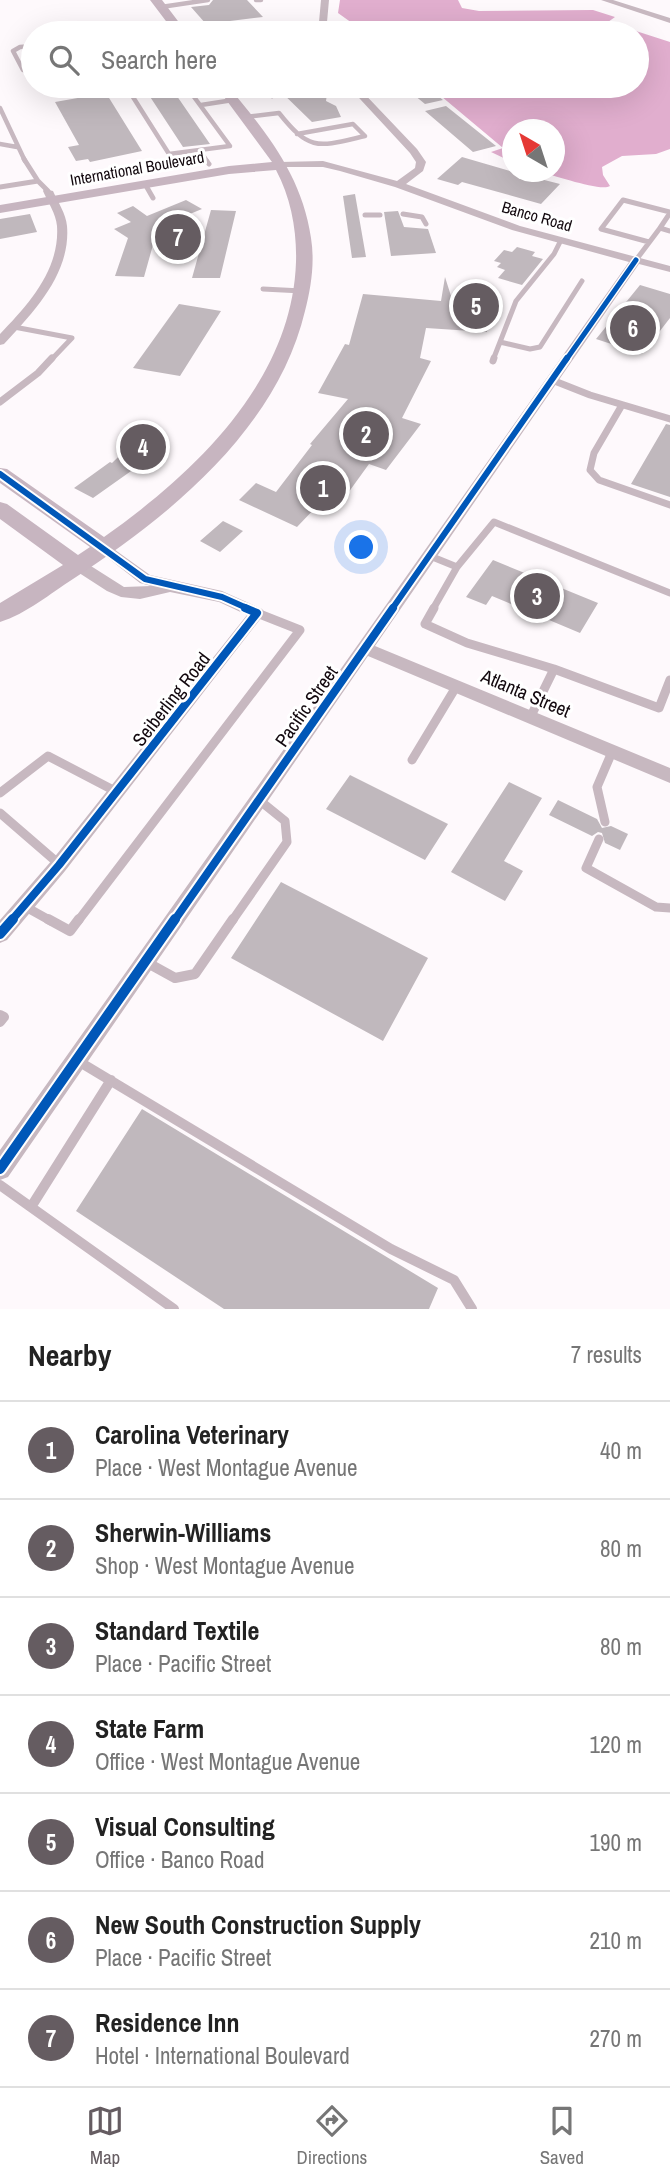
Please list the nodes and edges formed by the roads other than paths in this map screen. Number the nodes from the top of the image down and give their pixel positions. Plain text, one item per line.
1 (208, 0) edge
2 (256, 0) edge
3 (261, 0) edge
4 (325, 0) edge
5 (611, 1) edge
6 (158, 4) edge
7 (670, 20) edge
8 (171, 21) edge
9 (323, 21) edge
10 (21, 47) edge
11 (21, 66) edge
12 (134, 98) edge
13 (195, 98) edge
14 (363, 98) edge
15 (233, 100) joint
16 (278, 104) dead end
17 (201, 105) junction
18 (0, 108) edge
19 (279, 113) junction
20 (245, 117) junction
21 (297, 134) junction
22 (0, 144) edge
23 (17, 147) junction
24 (200, 151) junction
25 (278, 160) junction
26 (209, 164) junction
27 (145, 184) junction
28 (399, 185) junction
29 (0, 187) edge
30 (46, 190) junction
31 (153, 198) dead end
32 (0, 199) edge
33 (0, 209) edge
34 (670, 213) edge
35 (403, 214) dead end
36 (365, 215) dead end
37 (380, 215) dead end
38 (426, 224) dead end
39 (660, 228) junction
40 (670, 231) edge
41 (562, 240) junction
42 (649, 242) junction
43 (636, 260) junction
44 (670, 269) edge
45 (582, 281) dead end
46 (262, 289) dead end
47 (303, 291) junction
48 (14, 327) junction
49 (0, 341) edge
50 (500, 342) junction
51 (493, 361) dead end
52 (552, 380) junction
53 (0, 402) edge
54 (622, 405) junction
55 (670, 419) edge
56 (0, 474) edge
57 (670, 505) edge
58 (0, 509) edge
59 (104, 547) junction
60 (430, 556) junction
61 (78, 565) junction
62 (457, 567) junction
63 (170, 587) junction
64 (670, 593) edge
65 (257, 613) junction
66 (0, 614) edge
67 (366, 649) junction
68 (554, 669) junction
69 (670, 680) edge
70 (456, 687) junction
71 (530, 718) junction
72 (612, 752) junction
73 (412, 760) dead end
74 (670, 776) edge
75 (117, 792) junction
76 (0, 793) edge
77 (259, 800) junction
78 (0, 813) edge
79 (605, 822) dead end
80 (599, 839) dead end
81 (59, 865) junction
82 (24, 906) junction
83 (670, 908) edge
84 (0, 934) edge
85 (146, 962) junction
86 (0, 1015) edge
87 (0, 1021) edge
88 (76, 1060) junction
89 (111, 1080) junction
90 (0, 1169) edge
91 (0, 1185) edge
92 (31, 1207) junction
93 (174, 1309) edge
94 (472, 1309) edge

1 - 6 lane
2 - 3 lane
4 - 9 street
5 - 7 street
6 - 8 main road
10 - 11 lane
12 - 24 lane
13 - 17 lane
14 - 28 street
15 - 17 lane
15 - 20 main road
16 - 19 lane
17 - 24 lane
18 - 23 lane
19 - 20 lane
19 - 21 lane
20 - 25 main road
21 - 21 lane
22 - 23 lane
23 - 30 lane
24 - 26 lane
25 - 26 main road, International Boulevard
25 - 27 main road, International Boulevard
25 - 28 street, Banco Road
25 - 47 main road
26 - 30 main road, International Boulevard
27 - 30 main road, International Boulevard
27 - 31 lane
28 - 41 street, Banco Road
29 - 30 lane
30 - 32 main road, International Boulevard
30 - 33 main road, International Boulevard
30 - 48 street
34 - 39 lane
34 - 42 lane
35 - 38 lane
36 - 37 lane
39 - 40 lane
39 - 42 lane
41 - 43 street, Banco Road
41 - 50 lane
42 - 43 lane
43 - 44 street, Banco Road
43 - 52 street, Pacific Street
45 - 50 lane
46 - 47 lane
47 - 59 main road
48 - 49 street
48 - 53 lane
50 - 51 lane
52 - 54 lane
52 - 60 street, Pacific Street
54 - 55 lane
54 - 57 lane
56 - 59 main road
58 - 61 main road
59 - 61 main road
59 - 63 street
60 - 62 lane
60 - 67 street, Pacific Street
61 - 63 street
61 - 66 main road
62 - 64 lane
62 - 68 lane
63 - 65 street
65 - 75 street, Seiberling Road
65 - 82 lane
67 - 70 street, Atlanta Street
67 - 77 street, Pacific Street
68 - 69 lane
68 - 71 lane
70 - 71 street, Atlanta Street
70 - 73 lane
71 - 72 street, Atlanta Street
72 - 74 street, Atlanta Street
72 - 79 lane
75 - 76 lane
75 - 81 street, Seiberling Road
77 - 85 street, Pacific Street
77 - 85 lane
78 - 81 lane
80 - 83 lane
81 - 82 street, Seiberling Road
82 - 84 street, Seiberling Road
85 - 88 street, Pacific Street
86 - 87 lane
88 - 89 lane
88 - 90 street, Pacific Street
89 - 92 lane
89 - 94 lane
91 - 92 lane
92 - 93 lane

